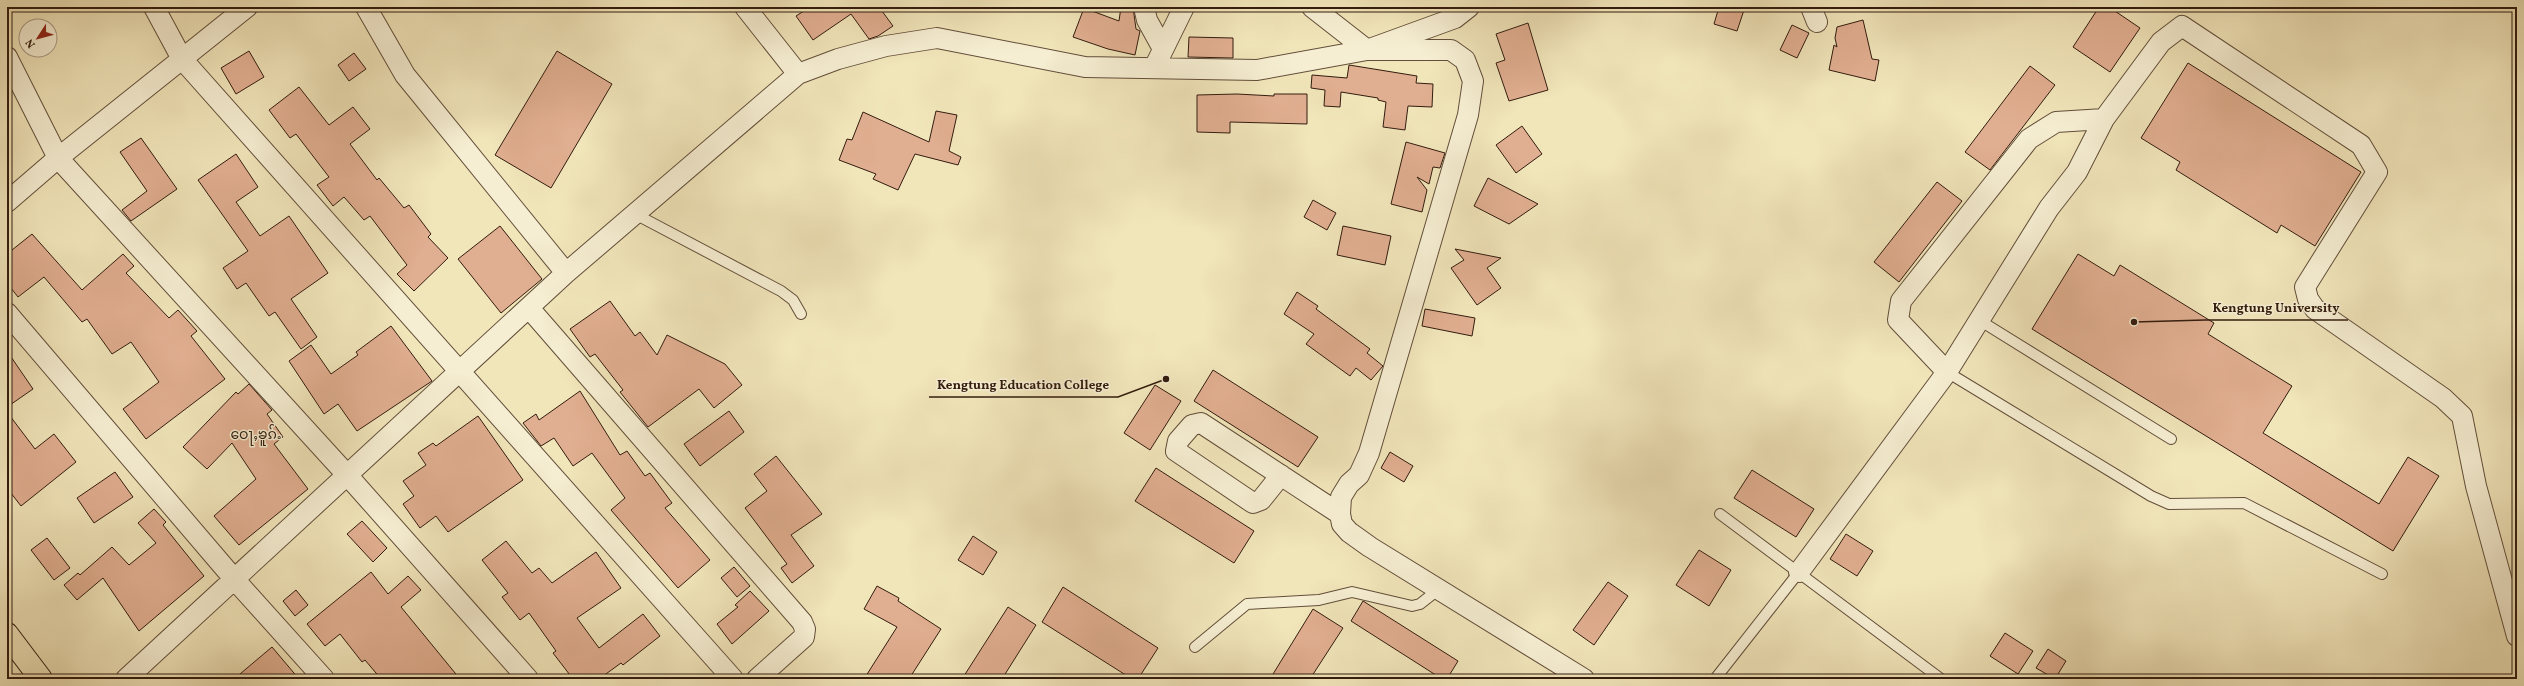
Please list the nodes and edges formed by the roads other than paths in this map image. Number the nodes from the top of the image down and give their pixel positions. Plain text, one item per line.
1 (154, 7) edge
2 (247, 7) edge
3 (366, 7) edge
4 (745, 7) edge
5 (1144, 7) edge
6 (1184, 7) edge
7 (1312, 7) edge
8 (1469, 7) edge
9 (1163, 49) junction
10 (1367, 50) junction
11 (7, 57) edge
12 (182, 59) junction
13 (1154, 68) junction
14 (798, 74) junction
15 (2104, 119) junction
16 (58, 158) junction
17 (7, 202) edge
18 (635, 214) junction
19 (566, 274) junction
20 (529, 308) junction
21 (7, 313) edge
22 (801, 314) dead end
23 (1979, 320) junction
24 (1947, 372) junction
25 (459, 373) junction
26 (2171, 438) dead end
27 (1281, 475) junction
28 (348, 476) junction
29 (1340, 514) junction
30 (1720, 514) dead end
31 (1799, 572) junction
32 (2382, 574) dead end
33 (235, 580) junction
34 (1438, 589) junction
35 (7, 634) edge
36 (2517, 636) edge
37 (1195, 647) dead end
38 (41, 679) edge
39 (126, 679) edge
40 (324, 679) edge
41 (528, 679) edge
42 (733, 679) edge
43 (757, 679) edge
44 (1584, 679) edge
45 (1715, 679) edge
46 (1941, 679) edge

1 - 12 street
2 - 12 street
3 - 19 street
4 - 14 street
5 - 9 street
6 - 9 street
7 - 10 street
8 - 10 street
9 - 13 street
10 - 13 street
10 - 29 street
11 - 16 street
12 - 16 street
12 - 25 street
13 - 14 street
14 - 18 street
15 - 23 street
15 - 24 street
15 - 36 street
16 - 17 street
16 - 28 street
18 - 19 street
18 - 22 lane
19 - 20 street
20 - 25 street
20 - 43 street
21 - 33 street
23 - 24 street
23 - 26 lane
24 - 31 street
24 - 32 lane
25 - 28 street
25 - 42 street
27 - 27 street
27 - 29 street
28 - 33 street
28 - 41 street
29 - 34 street
30 - 31 lane
31 - 45 lane
31 - 46 lane
33 - 39 street
33 - 40 street
34 - 37 lane
34 - 44 street
35 - 38 highway

